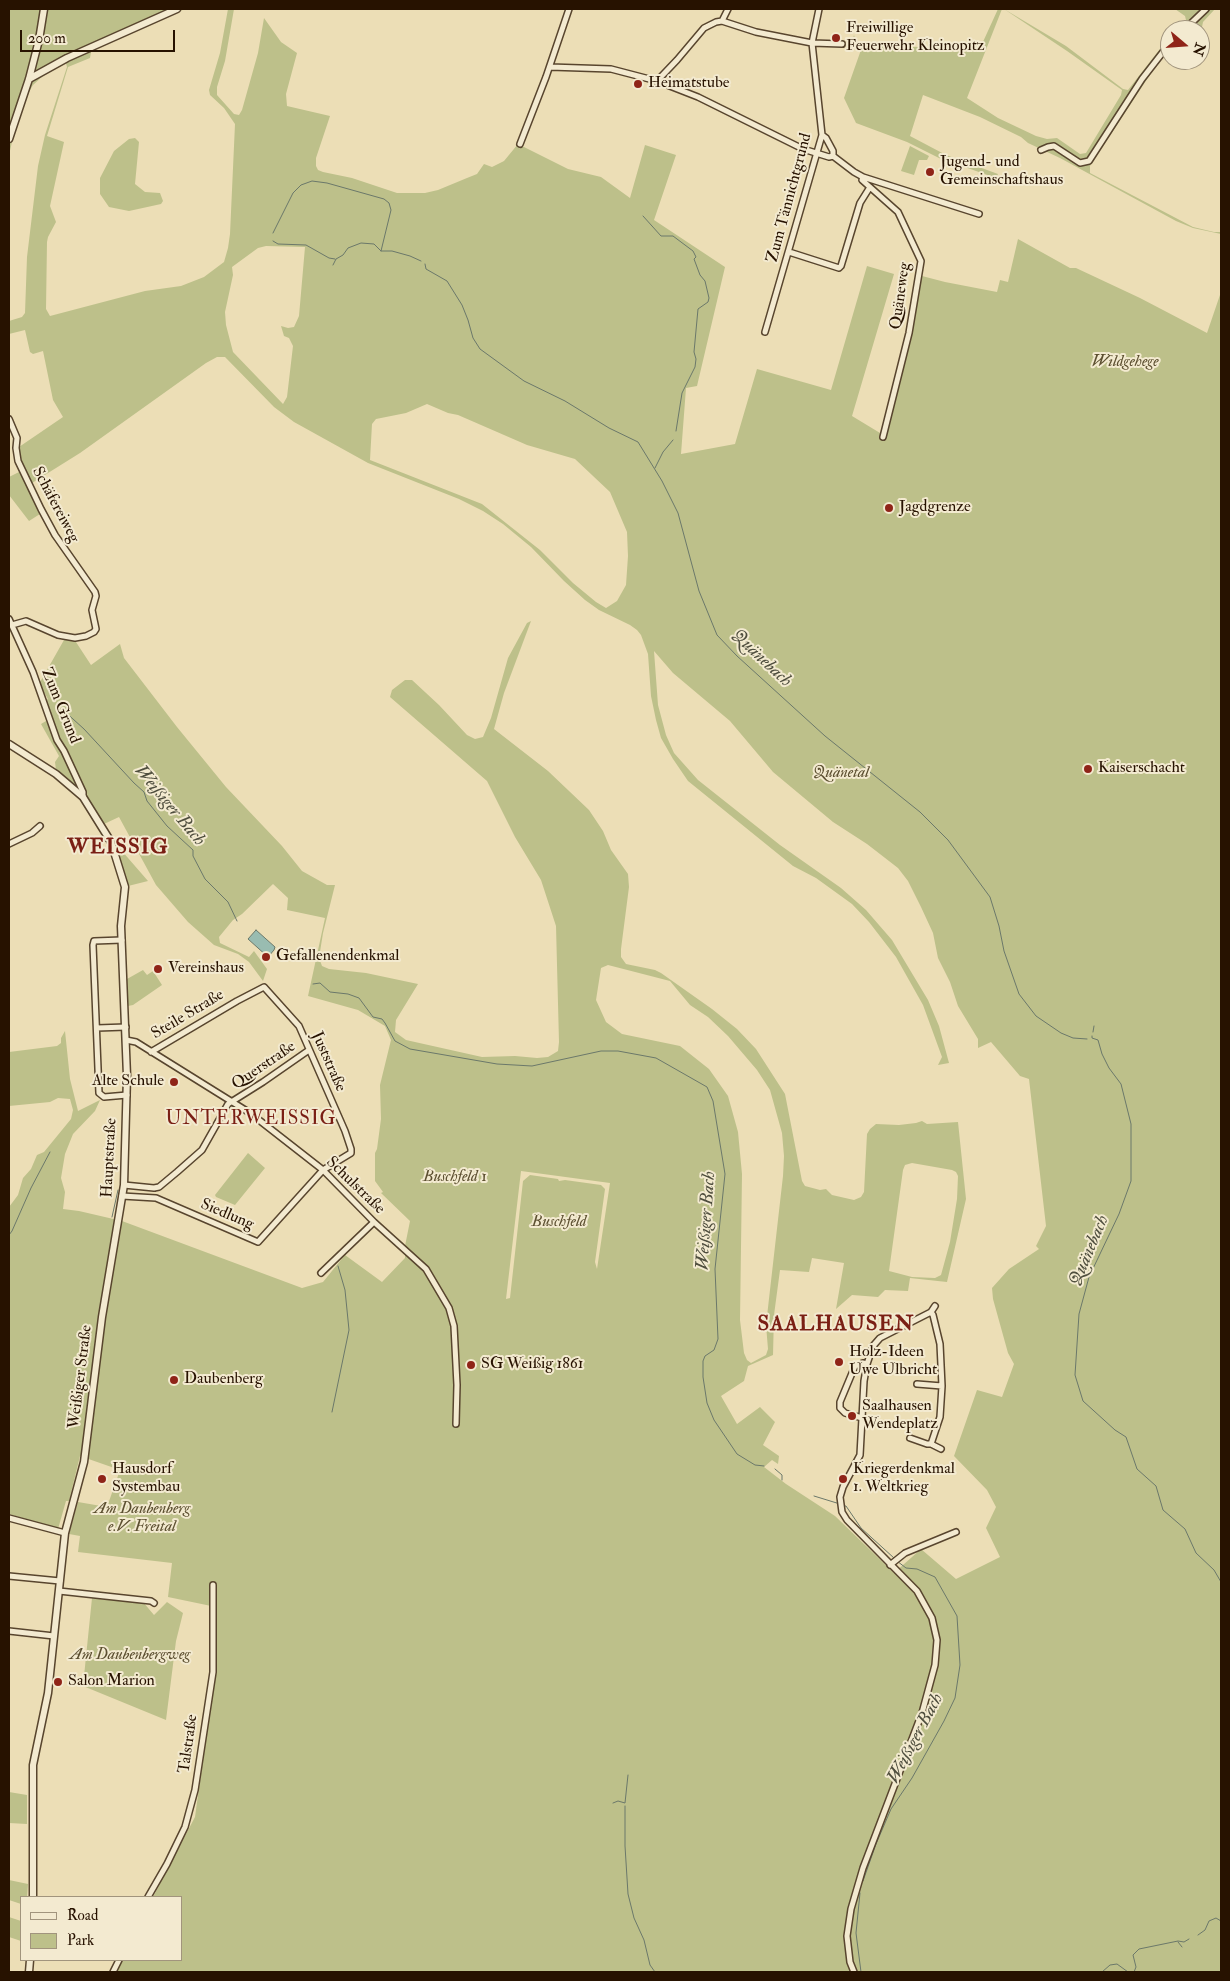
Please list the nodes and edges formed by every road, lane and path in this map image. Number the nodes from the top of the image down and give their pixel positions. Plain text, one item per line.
1 (44, 9) edge
2 (177, 9) edge
3 (569, 9) edge
4 (728, 9) edge
5 (819, 9) edge
6 (1206, 9) edge
7 (1194, 20) edge
8 (722, 21) junction
9 (812, 43) junction
10 (842, 44) dead end
11 (1160, 56) edge
12 (550, 66) junction
13 (29, 78) junction
14 (657, 81) junction
15 (822, 135) junction
16 (9, 139) edge
17 (520, 144) dead end
18 (1042, 150) dead end
19 (818, 153) junction
20 (833, 156) junction
21 (863, 176) junction
22 (870, 187) junction
23 (979, 214) dead end
24 (789, 252) junction
25 (765, 332) dead end
26 (9, 419) edge
27 (883, 437) dead end
28 (9, 619) edge
29 (12, 625) junction
30 (9, 744) edge
31 (83, 797) junction
32 (40, 826) dead end
33 (9, 844) edge
34 (122, 940) junction
35 (264, 987) joint
36 (126, 1027) junction
37 (97, 1028) junction
38 (126, 1040) junction
39 (308, 1050) junction
40 (151, 1052) junction
41 (127, 1095) junction
42 (232, 1102) junction
43 (323, 1170) junction
44 (124, 1186) junction
45 (154, 1188) junction
46 (122, 1196) junction
47 (153, 1197) junction
48 (374, 1222) junction
49 (118, 1223) joint
50 (321, 1273) dead end
51 (935, 1306) dead end
52 (931, 1312) junction
53 (867, 1364) junction
54 (917, 1384) dead end
55 (942, 1386) junction
56 (862, 1418) junction
57 (456, 1424) dead end
58 (910, 1438) dead end
59 (931, 1444) junction
60 (941, 1449) dead end
61 (9, 1518) edge
62 (956, 1532) dead end
63 (65, 1534) junction
64 (894, 1562) junction
65 (9, 1576) edge
66 (60, 1581) junction
67 (214, 1585) dead end
68 (59, 1591) junction
69 (154, 1603) dead end
70 (9, 1631) edge
71 (54, 1636) junction
72 (33, 1896) edge
73 (149, 1896) edge
74 (854, 1972) edge

1 - 13 street
2 - 13 street
3 - 12 street
4 - 8 street
5 - 9 street, Zum Tännichtgrund
6 - 7 street
8 - 9 street
8 - 14 street
9 - 10 street
9 - 15 street, Zum Tännichtgrund
11 - 18 street
12 - 14 street
12 - 17 street
13 - 16 street
14 - 19 street
15 - 19 street, Zum Tännichtgrund
15 - 20 street
19 - 20 street
19 - 24 street, Zum Tännichtgrund
20 - 21 street
21 - 22 street, Quäneweg
21 - 23 street
22 - 24 street
22 - 27 street, Quäneweg
24 - 25 street, Zum Tännichtgrund
26 - 29 street, Schäfereiweg
28 - 29 street, Zum Grund
29 - 31 street, Zum Grund
30 - 31 street, Hauptstraße
31 - 34 street, Hauptstraße
32 - 33 street
34 - 36 street, Hauptstraße
34 - 37 street, Hauptstraße
35 - 39 street, Juststraße
35 - 40 street, Steile Straße
36 - 37 street
36 - 38 street, Hauptstraße
37 - 41 street, Hauptstraße
38 - 40 street, Schulstraße
38 - 41 street, Hauptstraße
39 - 42 street, Querstraße
39 - 43 street, Juststraße
40 - 42 street, Schulstraße
41 - 44 street, Hauptstraße
42 - 43 street, Schulstraße
42 - 45 street, Querstraße
43 - 47 street, Siedlung
43 - 48 street, Schulstraße
44 - 45 street
44 - 46 street, Hauptstraße
45 - 47 street
46 - 47 street, Siedlung
46 - 49 street, Hauptstraße
48 - 50 street
48 - 57 street, Schulstraße
49 - 63 street, Weißiger Straße
51 - 52 street
52 - 53 street
52 - 55 street
53 - 56 street
53 - 56 street
54 - 55 street
55 - 59 street
56 - 64 street
58 - 59 street
59 - 60 street
61 - 63 street
62 - 64 street
63 - 66 street, Weißiger Straße
64 - 74 street
65 - 66 street
66 - 68 street, Weißiger Straße
67 - 73 street, Talstraße
68 - 69 street
68 - 71 street, Weißiger Straße
70 - 71 street
71 - 72 street, Weißiger Straße

